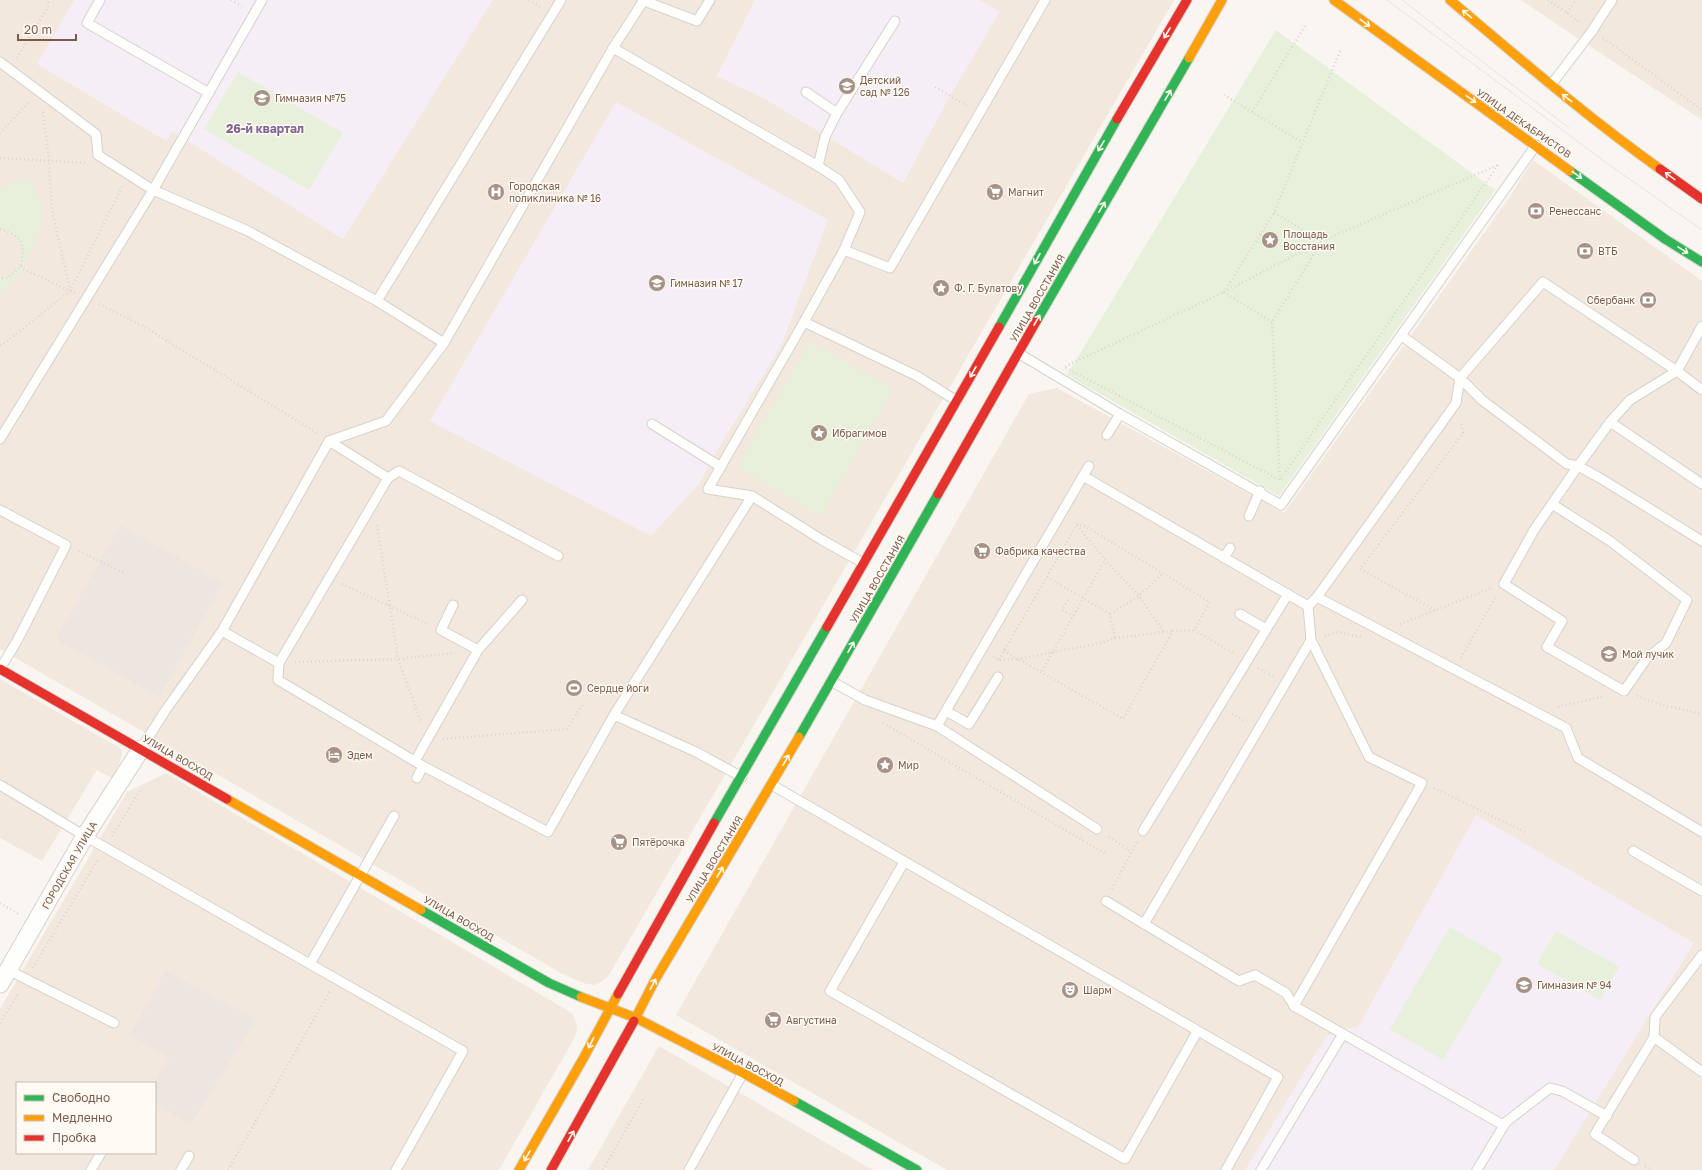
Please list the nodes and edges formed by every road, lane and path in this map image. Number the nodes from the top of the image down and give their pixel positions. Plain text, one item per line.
1 (48, 0) edge
2 (100, 0) edge
3 (262, 0) edge
4 (561, 0) edge
5 (643, 0) edge
6 (710, 0) edge
7 (1045, 0) edge
8 (1187, 0) edge
9 (1222, 0) edge
10 (1334, 0) edge
11 (1450, 0) edge
12 (1548, 0) edge
13 (1576, 0) edge
14 (1612, 0) edge
15 (1567, 13) junction
16 (894, 21) dead end
17 (1305, 26) dead end
18 (1592, 31) junction
19 (613, 48) junction
20 (1340, 51) dead end
21 (0, 62) edge
22 (11, 69) junction
23 (1551, 85) junction
24 (935, 87) dead end
25 (40, 91) junction
26 (806, 92) dead end
27 (209, 93) junction
28 (1224, 95) dead end
29 (1702, 110) edge
30 (1252, 112) junction
31 (836, 113) junction
32 (980, 113) junction
33 (0, 133) edge
34 (1302, 142) junction
35 (1536, 145) junction
36 (0, 158) edge
37 (49, 160) junction
38 (818, 166) junction
39 (92, 167) dead end
40 (116, 184) dead end
41 (153, 190) junction
42 (1702, 199) edge
43 (1274, 212) junction
44 (0, 229) edge
45 (1322, 241) junction
46 (844, 250) junction
47 (1702, 262) edge
48 (21, 266) junction
49 (0, 278) edge
50 (70, 291) junction
51 (1224, 292) junction
52 (86, 298) junction
53 (377, 301) junction
54 (804, 322) junction
55 (1272, 322) junction
56 (1702, 326) edge
57 (1402, 336) junction
58 (444, 342) junction
59 (0, 345) edge
60 (1018, 353) junction
61 (1677, 371) junction
62 (1460, 378) junction
63 (1702, 390) edge
64 (957, 401) junction
65 (1456, 403) junction
66 (1120, 414) junction
67 (1610, 422) junction
68 (652, 424) dead end
69 (1107, 435) dead end
70 (0, 438) edge
71 (329, 441) junction
72 (1089, 466) dead end
73 (1578, 466) junction
74 (721, 467) junction
75 (1083, 476) junction
76 (388, 478) junction
77 (1280, 480) junction
78 (1702, 484) edge
79 (1260, 491) junction
80 (752, 496) junction
81 (373, 503) junction
82 (1552, 504) junction
83 (1281, 505) junction
84 (0, 510) edge
85 (1249, 516) dead end
86 (1077, 524) junction
87 (1702, 540) edge
88 (66, 545) junction
89 (1230, 548) dead end
90 (558, 556) dead end
91 (1224, 558) junction
92 (1105, 560) junction
93 (863, 563) junction
94 (1162, 573) junction
95 (126, 574) dead end
96 (1047, 577) junction
97 (329, 578) junction
98 (1504, 584) junction
99 (1288, 594) junction
100 (1139, 596) junction
101 (1317, 597) junction
102 (522, 600) dead end
103 (1068, 600) dead end
104 (453, 605) dead end
105 (391, 606) junction
106 (1308, 606) junction
107 (1435, 610) junction
108 (1110, 614) junction
109 (1240, 614) dead end
110 (1073, 616) junction
111 (1266, 629) junction
112 (441, 630) junction
113 (1194, 630) junction
114 (222, 631) junction
115 (1173, 631) junction
116 (1382, 631) junction
117 (1164, 632) junction
118 (1115, 638) junction
119 (1365, 638) dead end
120 (1311, 640) junction
121 (478, 650) junction
122 (1004, 650) junction
123 (992, 656) dead end
124 (1018, 658) junction
125 (398, 659) junction
126 (999, 660) junction
127 (1247, 661) junction
128 (279, 663) junction
129 (0, 669) edge
130 (1455, 670) junction
131 (1042, 671) junction
132 (998, 677) dead end
133 (831, 681) junction
134 (1286, 683) junction
135 (1624, 691) junction
136 (582, 705) dead end
137 (1219, 706) junction
138 (946, 711) junction
139 (1537, 712) junction
140 (1702, 714) edge
141 (614, 715) junction
142 (881, 722) dead end
143 (937, 726) junction
144 (1258, 729) junction
145 (427, 740) junction
146 (141, 749) junction
147 (419, 764) junction
148 (742, 777) junction
149 (417, 778) dead end
150 (1422, 783) junction
151 (0, 785) edge
152 (772, 785) junction
153 (141, 789) dead end
154 (394, 816) dead end
155 (1097, 829) joint
156 (1143, 831) joint
157 (1525, 832) dead end
158 (1702, 832) edge
159 (85, 836) junction
160 (105, 848) junction
161 (1633, 851) dead end
162 (1132, 852) junction
163 (1106, 854) dead end
164 (904, 862) junction
165 (361, 875) junction
166 (1702, 891) edge
167 (1106, 901) joint
168 (1144, 924) junction
169 (1702, 955) edge
170 (310, 964) junction
171 (4, 977) edge
172 (26, 979) junction
173 (337, 980) junction
174 (1294, 1006) junction
175 (609, 1008) junction
176 (636, 1018) junction
177 (0, 1023) edge
178 (114, 1023) dead end
179 (1197, 1032) junction
180 (1343, 1034) junction
181 (1654, 1037) junction
182 (1702, 1072) edge
183 (743, 1073) junction
184 (644, 1098) dead end
185 (1607, 1116) junction
186 (1503, 1126) junction
187 (100, 1154) edge
188 (189, 1156) dead end
189 (1634, 1160) dead end
190 (91, 1170) edge
191 (181, 1170) edge
192 (228, 1170) edge
193 (396, 1170) edge
194 (519, 1170) edge
195 (551, 1170) edge
196 (603, 1170) edge
197 (689, 1170) edge
198 (917, 1170) edge
199 (1226, 1170) edge
200 (1260, 1170) edge
201 (1477, 1170) edge

1 - 22 path
2 - 27 lane
3 - 27 lane
4 - 53 lane
5 - 6 lane
5 - 19 lane
7 - 32 lane
8 -> 64 main road, УЛИЦА ВОССТАНИЯ
60 -> 9 main road, УЛИЦА ВОССТАНИЯ
10 -> 35 main road, УЛИЦА ДЕКАБРИСТОВ
23 -> 11 main road
12 - 15 path
13 - 15 path
14 - 18 lane
15 - 18 path
16 - 31 lane
17 - 30 path
18 - 23 lane
18 - 29 path
19 - 38 lane
19 - 58 lane
20 - 34 path
21 - 22 lane
22 - 25 lane
42 -> 23 main road
24 - 32 path
25 - 33 path
25 - 37 path
25 - 41 lane
26 - 31 lane
27 - 41 lane
28 - 30 path
30 - 34 path
31 - 38 lane
32 - 46 lane
34 - 43 path
35 -> 47 main road, УЛИЦА ДЕКАБРИСТОВ
35 - 57 lane
36 - 37 path
37 - 39 path
37 - 50 path
38 - 46 lane
40 - 50 path
41 - 52 lane
41 - 53 lane
43 - 45 path
43 - 51 path
44 - 48 path
45 - 51 path
45 - 55 path
45 - 77 path
46 - 54 lane
48 - 49 path
48 - 50 path
50 - 52 path
50 - 59 path
51 - 55 path
51 - 77 path
52 - 70 lane
52 - 71 path
53 - 58 lane
54 - 64 lane
54 - 74 lane
55 - 77 path
56 - 61 lane
57 - 62 lane
57 - 83 lane
58 - 71 lane
60 - 66 lane
133 -> 60 main road, УЛИЦА ВОССТАНИЯ
61 - 62 lane
61 - 63 lane
61 - 67 lane
62 - 65 lane
62 - 73 lane
64 - 93 main road, УЛИЦА ВОССТАНИЯ
65 - 101 lane
65 - 107 path
66 - 69 lane
66 - 79 lane
67 - 73 lane
67 - 78 lane
68 - 74 lane
71 - 76 lane
71 - 114 lane
72 - 75 lane
73 - 82 lane
73 - 87 lane
74 - 80 lane
75 - 91 lane
75 - 138 lane
76 - 81 lane
76 - 90 lane
77 - 83 path
79 - 83 lane
79 - 85 lane
80 - 93 lane
80 - 141 lane
81 - 97 lane
81 - 105 path
82 - 98 lane
82 - 135 lane
84 - 88 lane
86 - 92 path
86 - 94 path
86 - 96 path
88 - 95 path
88 - 129 lane
89 - 91 lane
91 - 99 lane
92 - 100 path
92 - 110 path
93 - 148 main road, УЛИЦА ВОССТАНИЯ
94 - 100 path
94 - 113 path
96 - 108 path
96 - 122 path
97 - 105 path
97 - 128 lane
98 - 107 path
98 - 130 path
98 - 135 lane
99 - 106 lane
99 - 111 lane
100 - 108 path
100 - 117 path
101 - 106 lane
101 - 116 lane
102 - 121 lane
103 - 110 path
104 - 112 lane
105 - 112 path
105 - 125 path
106 - 120 lane
107 - 116 path
108 - 118 path
109 - 111 lane
110 - 131 path
111 - 127 lane
112 - 121 lane
113 - 115 path
113 - 127 path
114 - 128 lane
114 - 146 lane
115 - 117 path
115 - 131 path
116 - 130 lane
117 - 118 path
118 - 124 path
119 - 120 path
120 - 134 lane
120 - 150 lane
121 - 125 path
121 - 145 lane
122 - 124 path
122 - 126 path
123 - 126 path
124 - 126 path
124 - 131 path
125 - 128 path
125 - 145 path
127 - 134 path
127 - 137 lane
128 - 147 lane
129 - 146 main road, УЛИЦА ВОСХОД
130 - 139 lane
132 - 138 lane
133 - 143 lane
152 -> 133 main road, УЛИЦА ВОССТАНИЯ
134 - 144 lane
135 - 139 path
135 - 140 path
136 - 145 path
137 - 144 path
137 - 156 lane
138 - 143 lane
139 - 158 lane
141 - 147 lane
141 - 148 lane
142 - 163 path
143 - 155 lane
144 - 168 lane
145 - 147 lane
146 - 159 street, ГОРОДСКАЯ УЛИЦА
146 - 165 main road, УЛИЦА ВОСХОД
147 - 149 lane
148 - 175 main road, УЛИЦА ВОССТАНИЯ
150 - 157 path
150 - 174 lane
151 - 159 lane
152 - 164 lane
176 -> 152 main road, УЛИЦА ВОССТАНИЯ
153 - 160 path
154 - 165 lane
155 - 162 path
156 - 162 path
159 - 160 lane
159 - 171 street, ГОРОДСКАЯ УЛИЦА
160 - 170 lane
160 - 172 path
161 - 166 lane
162 - 167 path
164 - 179 lane
164 - 179 lane
165 - 170 lane
165 - 175 main road, УЛИЦА ВОСХОД
167 - 168 lane
168 - 174 lane
169 - 181 lane
170 - 173 lane
171 - 172 lane
172 - 177 path
172 - 178 lane
173 - 192 path
173 - 193 lane
174 - 180 lane
175 - 176 main road, УЛИЦА ВОСХОД
175 -> 194 main road, УЛИЦА ВОССТАНИЯ
176 - 183 main road, УЛИЦА ВОСХОД
195 -> 176 main road, УЛИЦА ВОССТАНИЯ
179 - 199 lane
180 - 186 lane
180 - 200 lane
181 - 182 lane
181 - 185 lane
183 - 197 lane
183 - 198 main road, УЛИЦА ВОСХОД
184 - 196 path
185 - 186 lane
185 - 189 lane
186 - 201 lane
187 - 190 lane
188 - 191 lane

